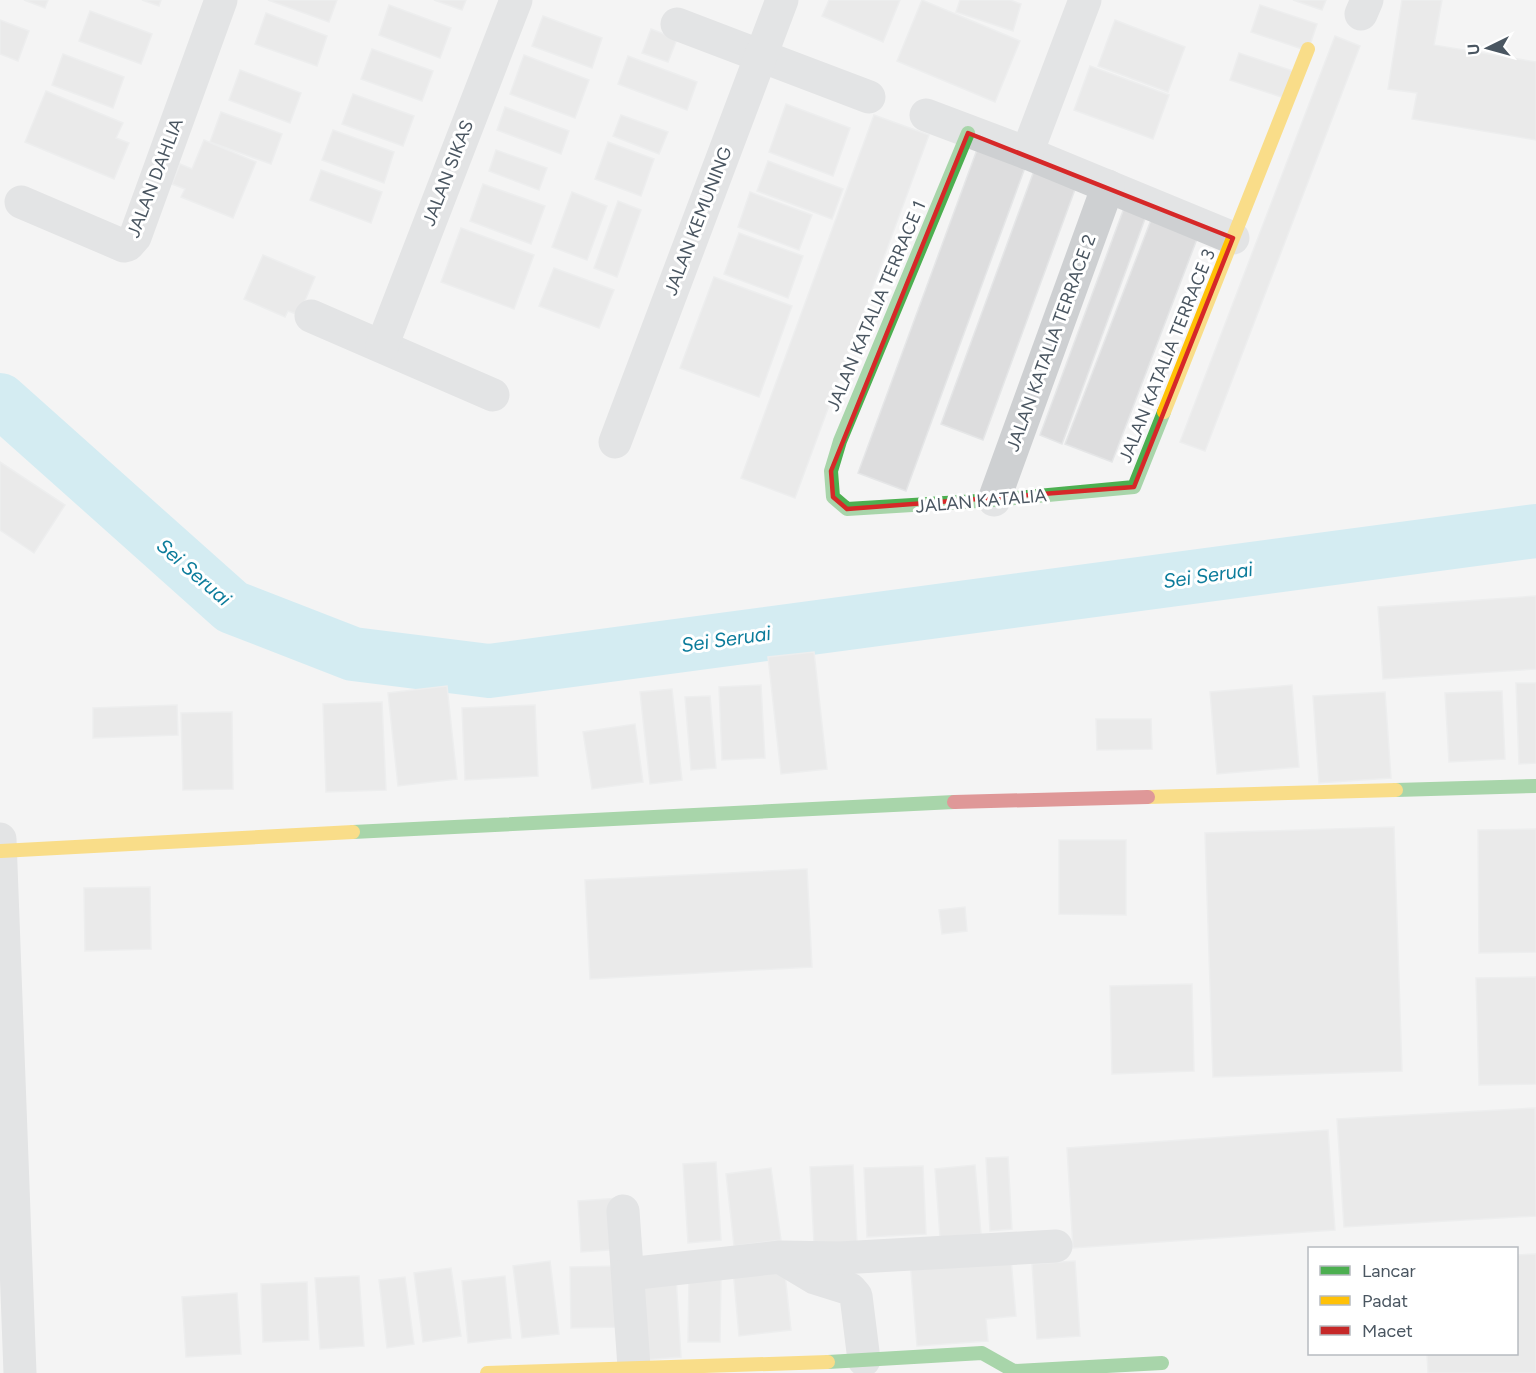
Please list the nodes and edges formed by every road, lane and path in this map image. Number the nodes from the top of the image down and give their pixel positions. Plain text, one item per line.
1 (221, 0) edge
2 (516, 0) edge
3 (782, 0) edge
4 (1085, 0) edge
5 (677, 24) dead end
6 (1308, 49) dead end
7 (759, 57) junction
8 (869, 97) dead end
9 (926, 115) dead end
10 (968, 133) junction
11 (1027, 153) junction
12 (1108, 186) junction
13 (21, 202) dead end
14 (1233, 238) junction
15 (311, 316) dead end
16 (382, 346) junction
17 (493, 394) dead end
18 (615, 442) dead end
19 (1134, 487) joint
20 (832, 497) joint
21 (994, 500) junction
22 (1536, 786) edge
23 (1, 845) edge
24 (3, 943) edge
25 (4, 1020) edge
26 (5, 1102) edge
27 (623, 1211) dead end
28 (7, 1217) edge
29 (1056, 1246) dead end
30 (780, 1257) junction
31 (628, 1274) junction
32 (864, 1360) junction
33 (1162, 1363) dead end
34 (634, 1367) junction
35 (20, 1373) edge
36 (487, 1373) edge

1 - 13 street, JALAN DAHLIA
2 - 16 street, JALAN SIKAS
3 - 7 street, JALAN KEMUNING
4 - 11 street
5 - 7 street
6 - 14 street, JALAN KATALIA TERRACE 3
7 - 8 street
7 - 18 street, JALAN KEMUNING
9 - 10 street
10 - 11 street
10 - 20 street, JALAN KATALIA TERRACE 1
11 - 12 street
12 - 14 street
12 - 21 street, JALAN KATALIA TERRACE 2
14 - 19 street, JALAN KATALIA TERRACE 3
15 - 16 street
16 - 17 street
19 - 21 street, JALAN KATALIA
20 - 21 street, JALAN KATALIA
22 - 23 street
23 - 24 street
24 - 25 street
25 - 26 street
26 - 28 street
27 - 31 street
28 - 35 street
29 - 30 street
30 - 31 street
30 - 32 street
31 - 34 street
32 - 33 street
32 - 34 street
34 - 36 street

